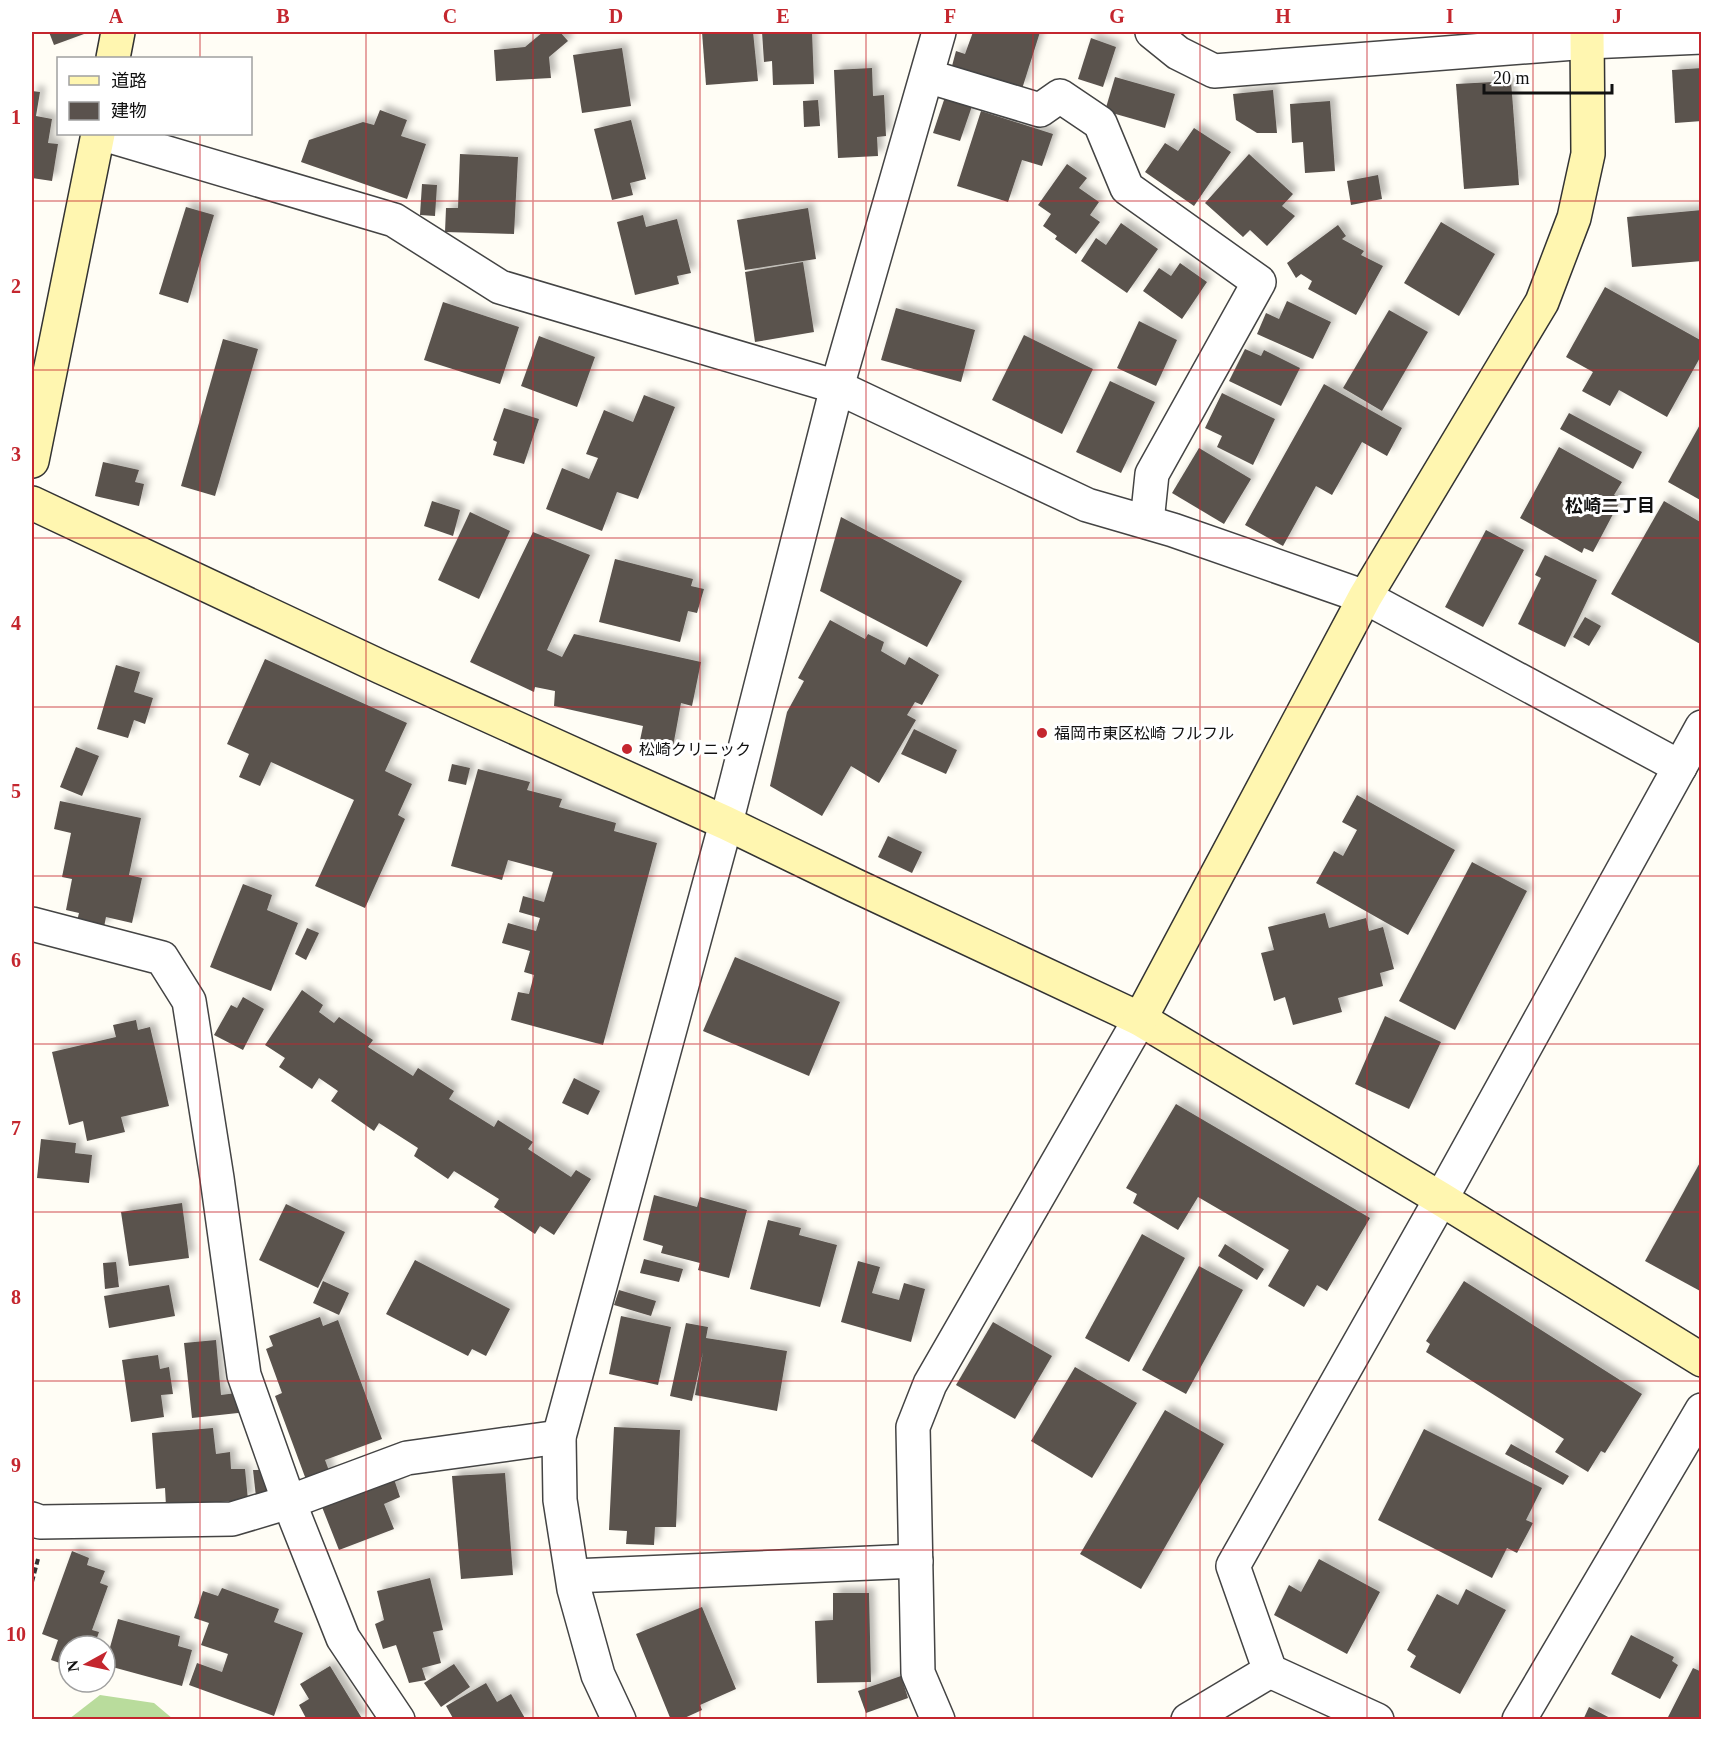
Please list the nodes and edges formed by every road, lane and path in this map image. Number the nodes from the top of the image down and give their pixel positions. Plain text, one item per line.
1 (118, 32) edge
2 (939, 32) edge
3 (1152, 32) edge
4 (1587, 37) edge
5 (1701, 38) edge
6 (113, 57) edge
7 (927, 76) junction
8 (98, 135) edge
9 (106, 135) edge
10 (837, 387) junction
11 (32, 461) edge
12 (32, 503) edge
13 (1147, 522) junction
14 (1365, 597) junction
15 (1701, 727) edge
16 (1680, 766) junction
17 (726, 822) junction
18 (32, 924) edge
19 (1140, 1019) junction
20 (1441, 1199) junction
21 (1701, 1360) edge
22 (1701, 1410) edge
23 (559, 1437) junction
24 (289, 1502) junction
25 (32, 1519) edge
26 (916, 1561) junction
27 (573, 1576) junction
28 (1270, 1671) junction
29 (398, 1719) edge
30 (619, 1719) edge
31 (938, 1719) edge
32 (1188, 1719) edge
33 (1377, 1719) edge
34 (1519, 1719) edge

1 - 6 street
2 - 7 street
3 - 4 street
4 - 5 street
4 - 14 street
7 - 10 street
7 - 13 street
8 - 11 street
9 - 10 street
10 - 13 street
10 - 17 street
12 - 17 street
13 - 14 street
14 - 16 street
14 - 19 street
15 - 16 street
16 - 20 street
17 - 19 street
17 - 23 street
18 - 24 street
19 - 20 street
19 - 26 street
20 - 21 street
20 - 28 street
22 - 34 street
23 - 24 street
23 - 27 street
24 - 25 street
24 - 29 street
26 - 27 street
26 - 31 street
27 - 30 street
28 - 32 street
28 - 33 street

